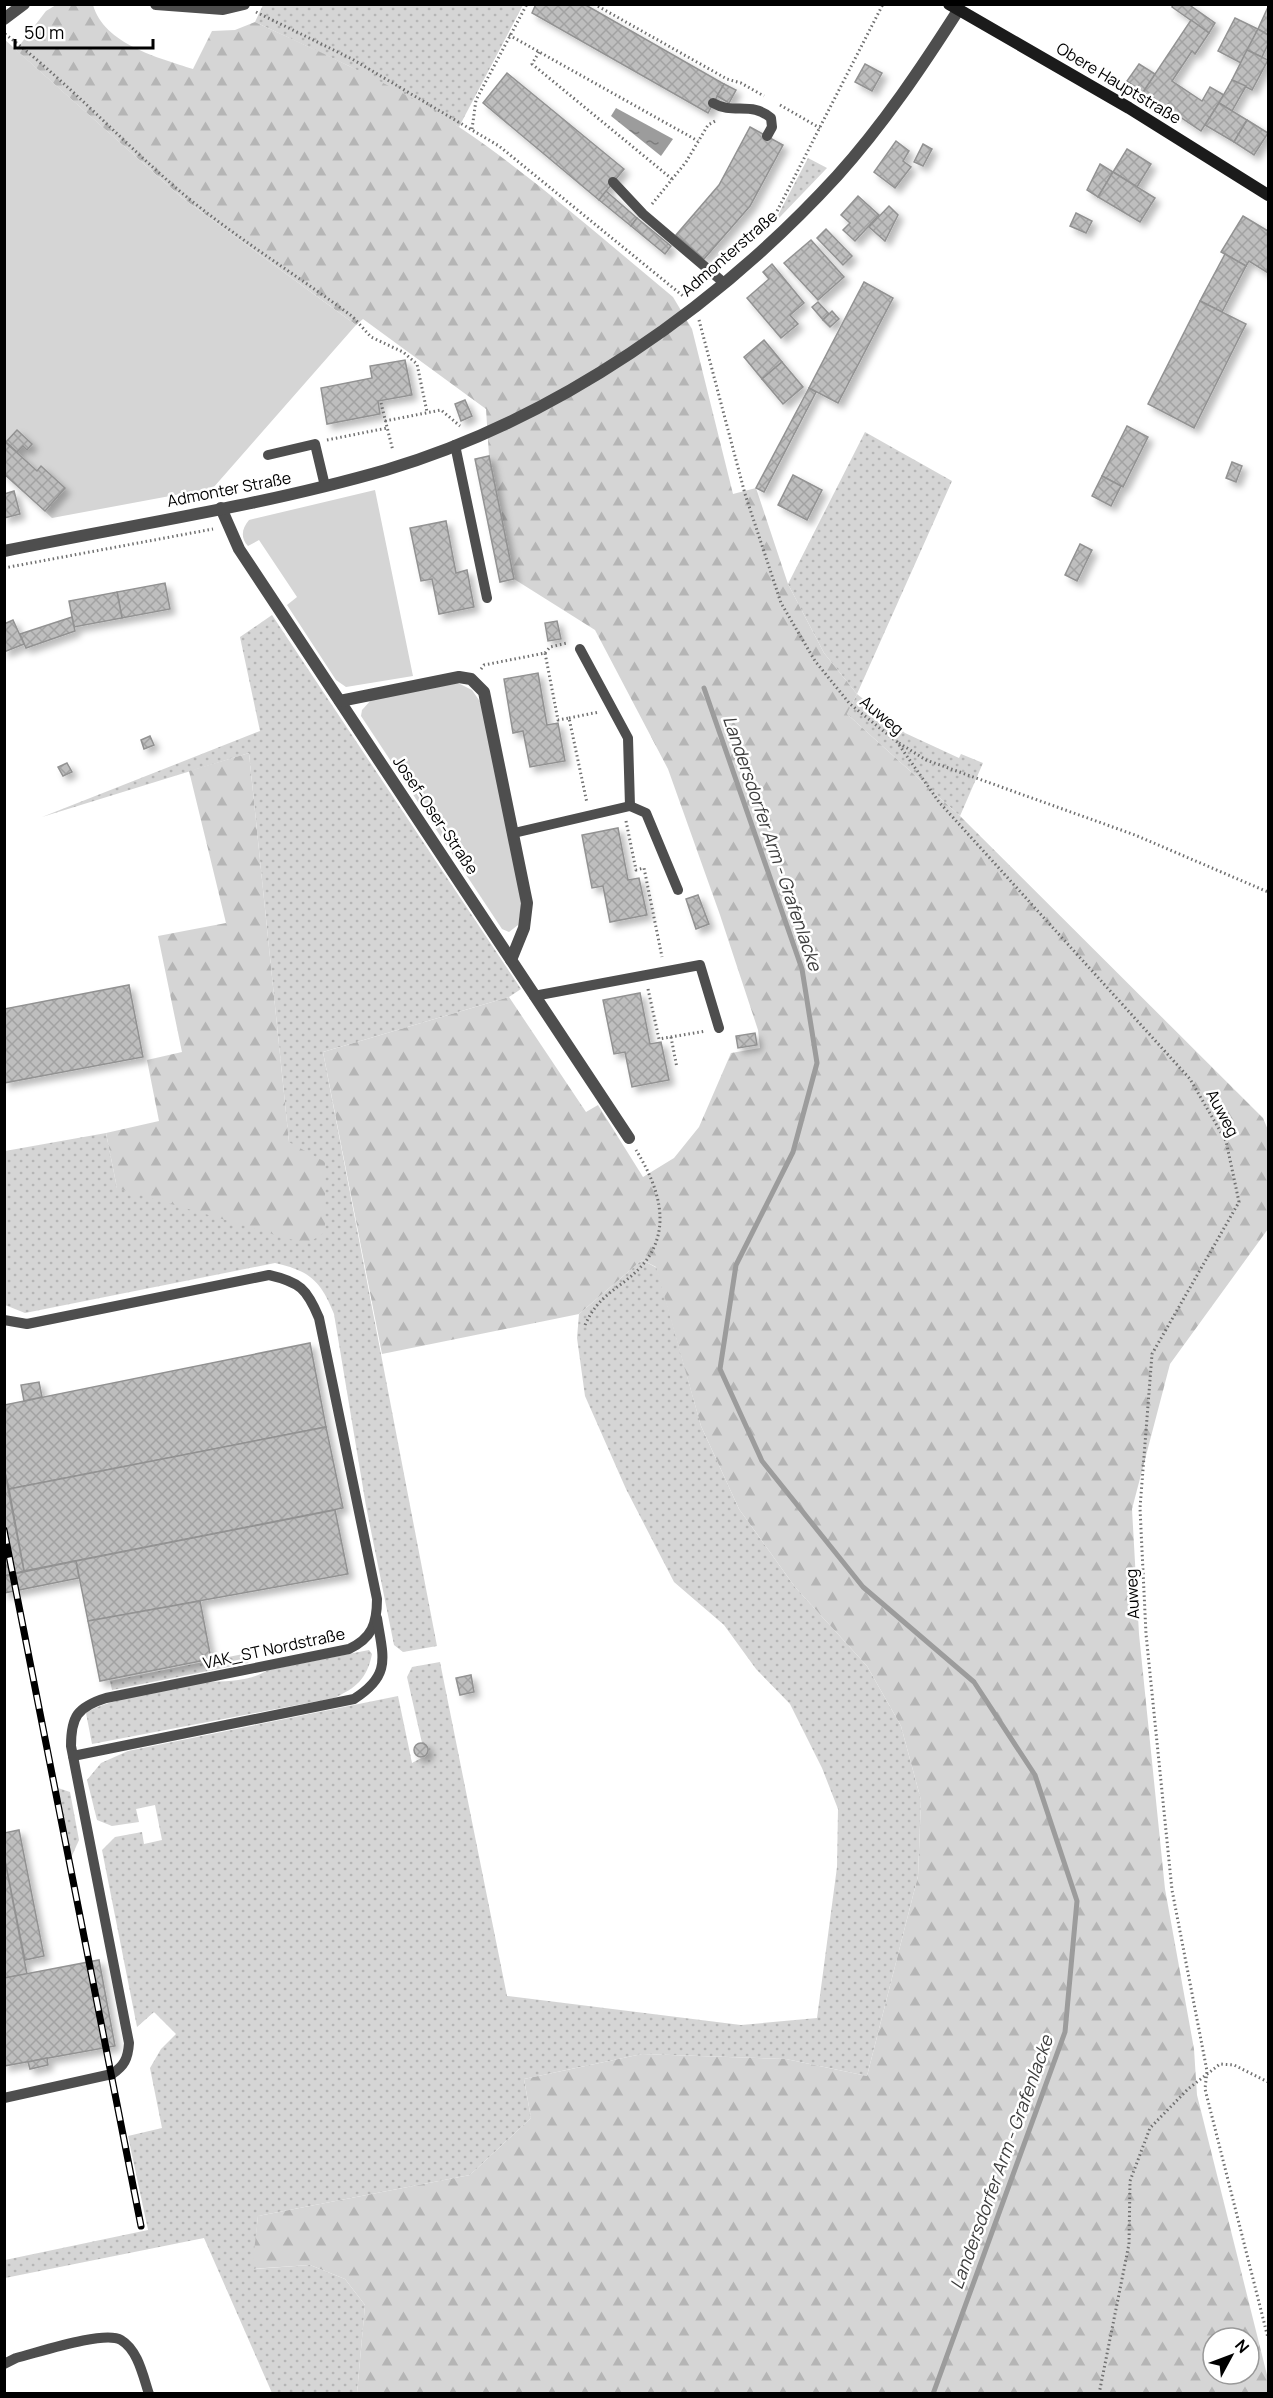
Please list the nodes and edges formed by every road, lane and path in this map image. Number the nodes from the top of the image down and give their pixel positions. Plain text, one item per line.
1 (24, 4) edge
2 (156, 4) edge
3 (527, 4) edge
4 (594, 4) edge
5 (883, 4) edge
6 (244, 5) edge
7 (954, 7) edge
8 (4, 18) edge
9 (4, 33) edge
10 (509, 35) junction
11 (539, 52) junction
12 (713, 104) dead end
13 (723, 121) dead end
14 (820, 128) junction
15 (472, 129) junction
16 (767, 136) dead end
17 (698, 141) junction
18 (672, 178) junction
19 (613, 182) dead end
20 (1269, 195) edge
21 (643, 214) junction
22 (775, 215) dead end
23 (723, 282) junction
24 (683, 296) dead end
25 (694, 305) junction
26 (381, 403) dead end
27 (427, 412) junction
28 (385, 421) junction
29 (460, 426) dead end
30 (387, 428) junction
31 (315, 444) junction
32 (455, 445) junction
33 (393, 453) dead end
34 (268, 455) dead end
35 (325, 486) junction
36 (221, 508) junction
37 (213, 529) dead end
38 (4, 551) edge
39 (4, 568) edge
40 (487, 598) dead end
41 (580, 649) joint
42 (545, 653) junction
43 (471, 679) junction
44 (340, 701) junction
45 (613, 709) junction
46 (569, 718) junction
47 (897, 742) junction
48 (627, 806) junction
49 (590, 816) junction
50 (514, 833) junction
51 (678, 890) dead end
52 (1269, 892) edge
53 (511, 960) junction
54 (665, 972) junction
55 (645, 976) junction
56 (534, 996) junction
57 (719, 1029) joint
58 (671, 1037) junction
59 (677, 1068) dead end
60 (629, 1138) joint
61 (4, 1320) edge
62 (585, 1325) dead end
63 (377, 1617) junction
64 (73, 1756) junction
65 (1207, 2071) junction
66 (1269, 2082) edge
67 (4, 2098) edge
68 (1269, 2338) edge
69 (4, 2364) edge
70 (149, 2394) edge
71 (1099, 2394) edge

1 - 8 street
2 - 6 street
3 - 10 path
4 - 14 path
5 - 14 path
6 - 15 path, Admonterstraße
7 - 20 main road, Obere Hauptstraße
7 - 23 street, Admonterstraße
9 - 27 path
10 - 11 path
10 - 15 path
11 - 17 path
11 - 18 path
12 - 16 lane
13 - 17 path
14 - 22 path
15 - 24 path, Admonterstraße
17 - 18 path
18 - 21 path
19 - 21 lane
21 - 23 lane
23 - 25 street, Admonterstraße
25 - 32 street, Admonterstraße
25 - 47 path, Auweg
26 - 28 path
27 - 28 path
27 - 29 path
28 - 30 path
30 - 31 path
30 - 33 path
31 - 34 lane
31 - 35 lane
32 - 35 street, Admonter Straße
32 - 40 lane
35 - 36 street, Admonter Straße
36 - 38 street, Admonter Straße
36 - 44 street, Josef-Oser-Straße
37 - 39 path
41 - 42 path
41 - 45 lane
42 - 43 path
42 - 46 path
43 - 44 street
43 - 50 street
44 - 53 street, Josef-Oser-Straße
45 - 46 path
45 - 48 lane
46 - 49 path
47 - 52 path
47 - 65 path, Auweg
48 - 49 lane
48 - 51 lane
48 - 54 path
49 - 50 lane
50 - 53 street
53 - 56 street, Josef-Oser-Straße
54 - 55 lane
54 - 57 lane
55 - 56 lane
55 - 58 path
56 - 60 street, Josef-Oser-Straße
57 - 58 path
58 - 59 path
60 - 62 path
61 - 63 lane
63 - 64 lane, VAK_ST Nordstraße
63 - 64 lane
64 - 67 lane, VAK_ST Nordstraße
65 - 66 path
65 - 68 path, Auweg
65 - 71 path
69 - 70 lane

